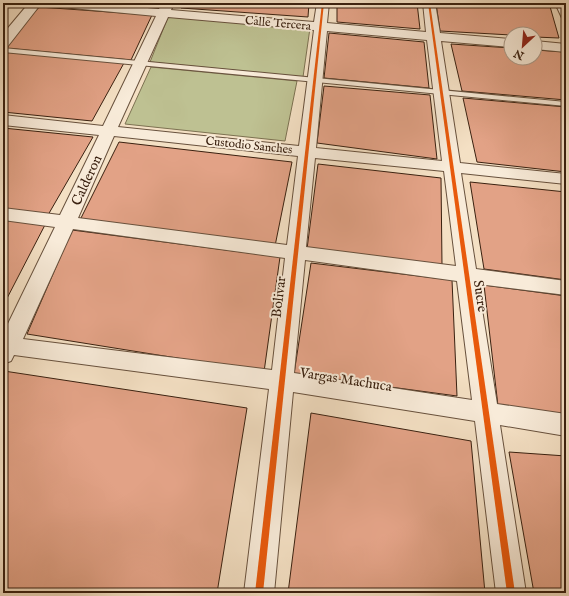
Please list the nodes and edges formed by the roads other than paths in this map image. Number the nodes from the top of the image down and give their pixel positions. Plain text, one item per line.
1 (36, 3) edge
2 (45, 3) edge
3 (323, 3) edge
4 (429, 3) edge
5 (561, 3) edge
6 (165, 8) edge
7 (566, 15) edge
8 (320, 27) junction
9 (433, 36) junction
10 (503, 42) edge
11 (3, 43) edge
12 (543, 46) edge
13 (566, 48) edge
14 (3, 50) edge
15 (140, 63) junction
16 (315, 80) junction
17 (441, 92) junction
18 (566, 104) edge
19 (3, 120) edge
20 (109, 130) junction
21 (307, 151) junction
22 (452, 167) junction
23 (566, 179) edge
24 (3, 214) edge
25 (66, 222) junction
26 (296, 252) junction
27 (466, 274) junction
28 (566, 288) edge
29 (5, 349) edge
30 (281, 381) junction
31 (485, 412) junction
32 (566, 425) edge
33 (259, 593) edge
34 (511, 593) edge

1 - 11 street
2 - 6 street, Calle Tercera
3 - 8 street, Bolivar
4 - 9 street, Sucre
5 - 7 street
6 - 8 street, Calle Tercera
6 - 15 street, Calderon
8 - 9 street, Calle Tercera
8 - 16 street, Bolivar
9 - 10 street, Calle Tercera
9 - 17 street, Sucre
12 - 13 street
14 - 15 lane
15 - 16 lane
15 - 20 street, Calderon
16 - 17 lane
16 - 21 street, Bolivar
17 - 18 lane
17 - 22 street, Sucre
19 - 20 street, Custodio Sanches
20 - 21 street, Custodio Sanches
20 - 25 street, Calderon
21 - 22 street, Custodio Sanches
21 - 26 street, Bolivar
22 - 23 street, Custodio Sanches
22 - 27 street, Sucre
24 - 25 street
25 - 26 street
25 - 29 street, Calderon
26 - 27 street
26 - 30 street, Bolivar
27 - 28 street
27 - 31 street, Sucre
29 - 30 street, Vargas Machuca
30 - 31 street, Vargas Machuca
30 - 33 street, Bolivar
31 - 32 street, Vargas Machuca
31 - 34 street, Sucre

